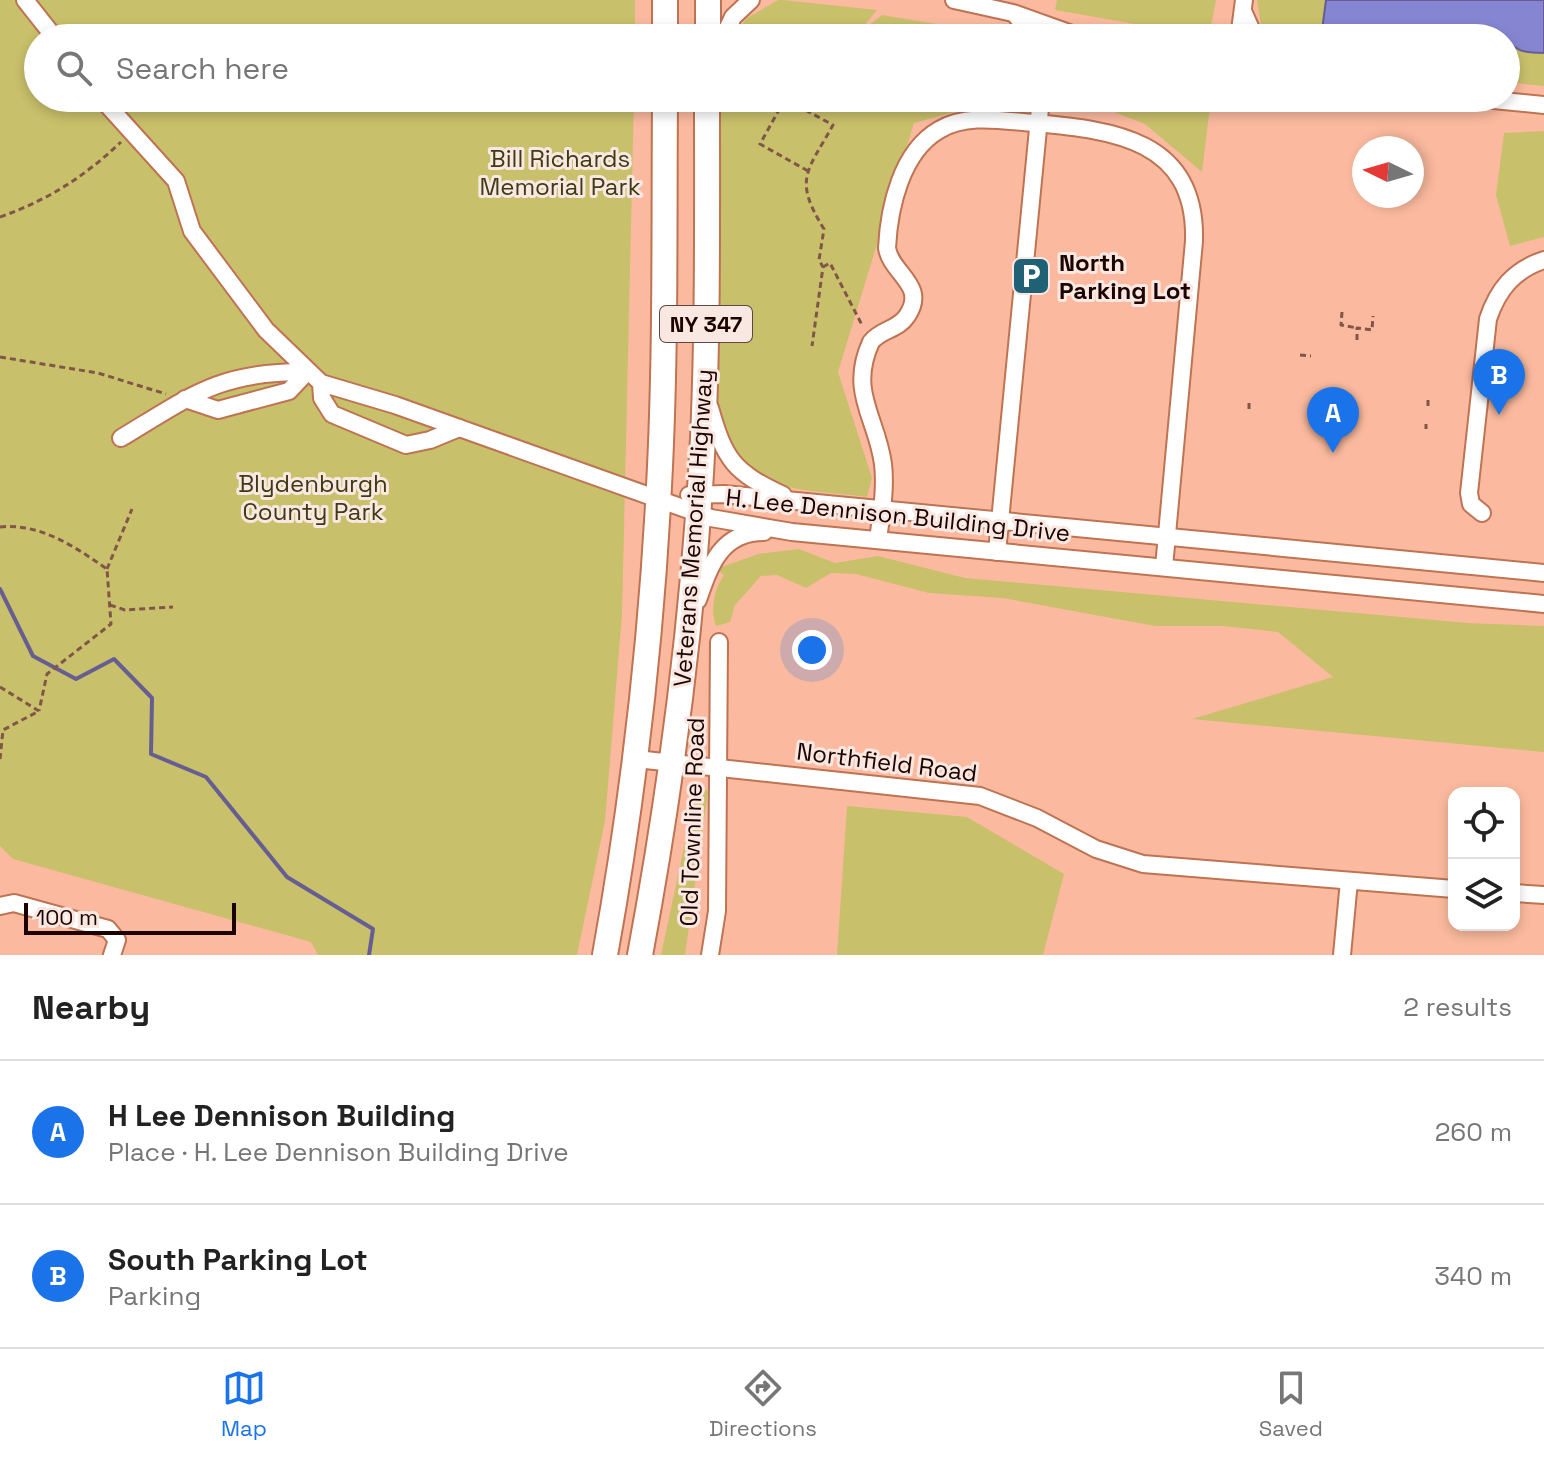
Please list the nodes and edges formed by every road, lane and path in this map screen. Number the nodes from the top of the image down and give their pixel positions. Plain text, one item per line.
1 (25, 0) edge
2 (665, 0) edge
3 (708, 0) edge
4 (751, 0) edge
5 (954, 0) edge
6 (1244, 4) edge
7 (1013, 13) junction
8 (44, 24) edge
9 (665, 24) edge
10 (708, 24) edge
11 (730, 24) edge
12 (1023, 24) edge
13 (1044, 24) edge
14 (1241, 24) edge
15 (1250, 24) edge
16 (1520, 103) edge
17 (1544, 105) edge
18 (114, 112) edge
19 (665, 112) edge
20 (707, 112) edge
21 (778, 112) edge
22 (809, 112) edge
23 (1039, 112) edge
24 (1038, 124) junction
25 (127, 136) dead end
26 (808, 171) junction
27 (0, 217) edge
28 (1544, 260) edge
29 (823, 267) junction
30 (1342, 312) dead end
31 (1373, 316) dead end
32 (1357, 328) junction
33 (1357, 340) dead end
34 (871, 342) junction
35 (812, 346) dead end
36 (1300, 355) dead end
37 (1311, 356) dead end
38 (0, 357) edge
39 (307, 372) junction
40 (321, 383) junction
41 (705, 389) junction
42 (185, 399) junction
43 (373, 399) junction
44 (1249, 403) dead end
45 (1249, 409) dead end
46 (365, 428) junction
47 (459, 428) junction
48 (121, 438) dead end
49 (658, 497) junction
50 (796, 501) junction
51 (698, 504) junction
52 (132, 509) dead end
53 (881, 509) junction
54 (1482, 513) dead end
55 (1000, 520) junction
56 (0, 527) edge
57 (792, 532) junction
58 (1167, 536) junction
59 (878, 540) junction
60 (997, 552) junction
61 (1342, 553) junction
62 (1164, 567) junction
63 (107, 569) junction
64 (1544, 573) edge
65 (1338, 584) junction
66 (1544, 604) edge
67 (110, 605) junction
68 (173, 607) dead end
69 (688, 628) junction
70 (719, 642) dead end
71 (0, 687) edge
72 (39, 711) junction
73 (0, 759) edge
74 (636, 759) junction
75 (672, 763) junction
76 (718, 768) junction
77 (1349, 881) junction
78 (1448, 889) edge
79 (1520, 893) edge
80 (1544, 895) edge
81 (0, 906) edge
82 (112, 955) edge
83 (605, 955) edge
84 (640, 955) edge
85 (710, 955) edge
86 (1342, 955) edge

1 - 8 street
2 - 9 highway
3 - 10 highway
4 - 11 street
5 - 7 street
6 - 14 street
6 - 15 street
7 - 12 street
7 - 13 street
16 - 17 street
18 - 39 street
19 - 49 highway, Veterans Memorial Highway / NY 347
20 - 41 highway, Veterans Memorial Highway / NY 347
21 - 26 path
22 - 26 path
23 - 24 street
24 - 34 street
24 - 55 street
24 - 58 street
25 - 27 path
26 - 29 path
28 - 54 street
29 - 34 path
29 - 35 path
30 - 32 path
31 - 32 path
32 - 33 path
34 - 53 street
36 - 37 path
38 - 42 path
39 - 40 street
39 - 42 street
39 - 42 street
40 - 43 street
40 - 46 street
41 - 50 street
41 - 51 highway, Veterans Memorial Highway / NY 347
42 - 48 street
43 - 46 street
43 - 47 street
44 - 45 path
46 - 47 street
47 - 49 street
49 - 51 street, H. Lee Dennison Building Drive
49 - 74 highway, Veterans Memorial Highway / NY 347
50 - 51 street, H. Lee Dennison Building Drive
50 - 53 street, H. Lee Dennison Building Drive
51 - 57 street, H. Lee Dennison Building Drive
51 - 69 highway, Veterans Memorial Highway / NY 347
52 - 63 path
53 - 55 street, H. Lee Dennison Building Drive
53 - 59 street
55 - 58 street, H. Lee Dennison Building Drive
55 - 60 street
56 - 63 path
57 - 59 street, H. Lee Dennison Building Drive
57 - 69 street
58 - 61 street, H. Lee Dennison Building Drive
58 - 62 street
59 - 60 street, H. Lee Dennison Building Drive
60 - 62 street, H. Lee Dennison Building Drive
61 - 64 street, H. Lee Dennison Building Drive
61 - 65 street
62 - 65 street, H. Lee Dennison Building Drive
63 - 67 path
65 - 66 street, H. Lee Dennison Building Drive
67 - 68 path
67 - 72 path
69 - 75 highway, Veterans Memorial Highway / NY 347
70 - 76 street, Old Townline Road
71 - 72 path
72 - 73 path
74 - 75 street, Northfield Road
74 - 83 highway, Veterans Memorial Highway / NY 347
75 - 76 street, Northfield Road
75 - 84 highway, Veterans Memorial Highway / NY 347
76 - 77 street, Northfield Road
76 - 85 street, Old Townline Road
77 - 78 street, Northfield Road
77 - 86 street
79 - 80 street
81 - 82 street

